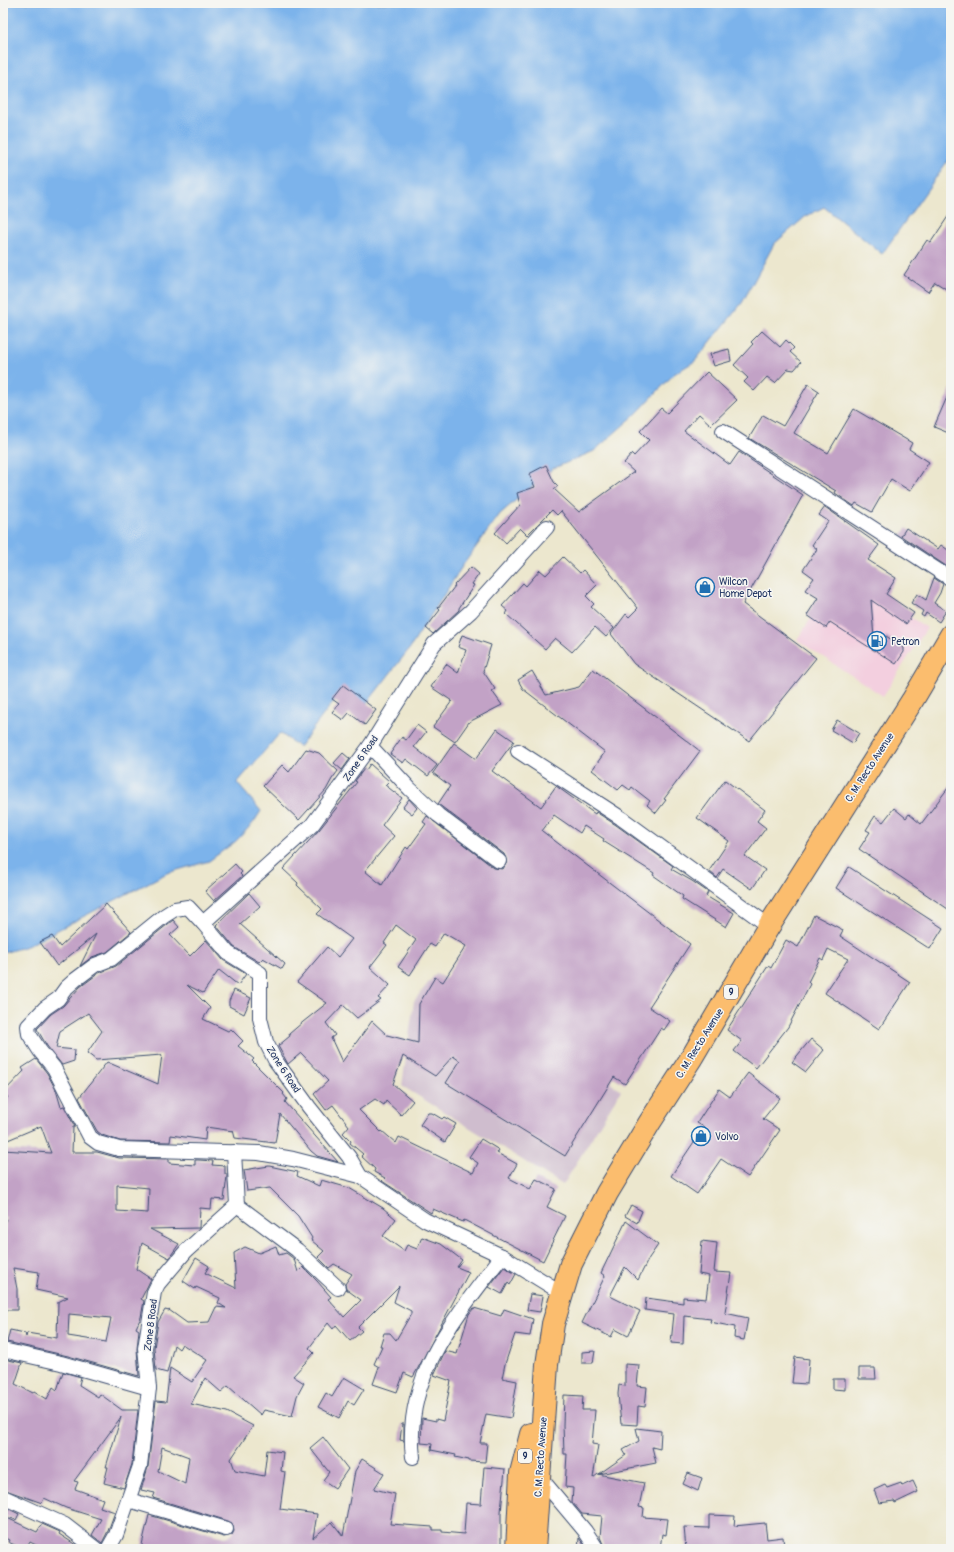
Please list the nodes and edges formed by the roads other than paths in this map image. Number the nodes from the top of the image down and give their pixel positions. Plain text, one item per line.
1 (723, 431) dead end
2 (546, 527) dead end
3 (951, 579) edge
4 (951, 635) edge
5 (370, 746) junction
6 (518, 751) dead end
7 (499, 861) dead end
8 (203, 923) junction
9 (769, 926) junction
10 (234, 1152) junction
11 (360, 1176) junction
12 (237, 1205) junction
13 (502, 1256) junction
14 (338, 1288) dead end
15 (562, 1293) junction
16 (3, 1350) edge
17 (547, 1365) junction
18 (149, 1388) junction
19 (413, 1456) dead end
20 (538, 1475) junction
21 (3, 1497) edge
22 (129, 1500) junction
23 (226, 1529) dead end
24 (96, 1549) edge
25 (108, 1549) edge
26 (517, 1549) edge
27 (534, 1549) edge
28 (597, 1549) edge

1 - 3 street
2 - 5 street, Zone 6 Road
4 - 9 highway, C. M. Recto Avenue / 9
5 - 7 street
5 - 8 street, Zone 6 Road
6 - 9 street
8 - 10 street
8 - 11 street, Zone 6 Road
9 - 15 highway, C. M. Recto Avenue / 9
10 - 11 street
10 - 12 street
11 - 13 street, Zone 6 Road
12 - 14 street
12 - 18 street, Zone 8 Road
13 - 15 street, Zone 6 Road
13 - 19 street
15 - 17 highway, C. M. Recto Avenue / 9
16 - 18 street
17 - 20 highway, C. M. Recto Avenue / 9
17 - 26 highway, C. M. Recto Avenue / 9
18 - 22 street, Zone 8 Road
20 - 27 highway, C. M. Recto Avenue / 9
20 - 28 street
21 - 24 street
22 - 23 street
22 - 25 street, Zone 8 Road

